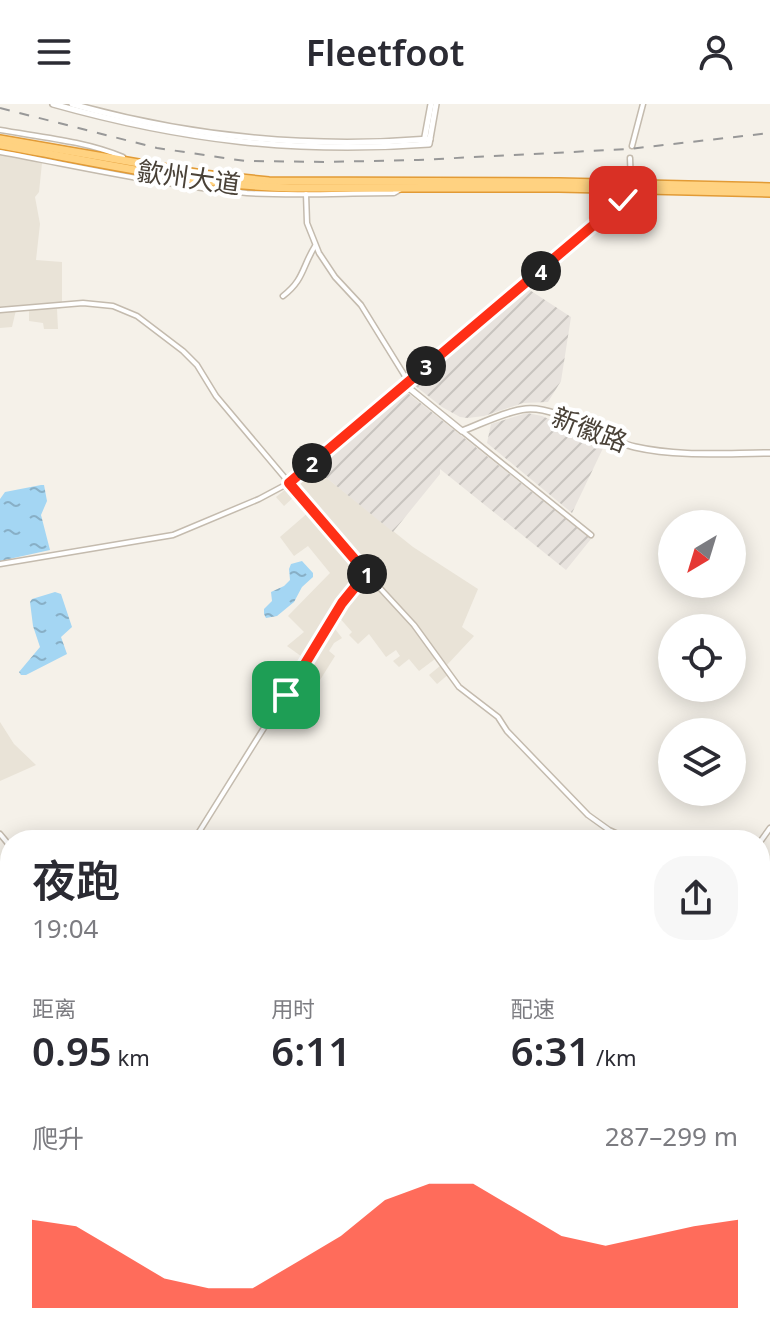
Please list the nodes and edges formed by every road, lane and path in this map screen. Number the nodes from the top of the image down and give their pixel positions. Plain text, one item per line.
1 (53, 104) edge
2 (72, 104) edge
3 (434, 104) edge
4 (643, 104) edge
5 (0, 130) edge
6 (0, 139) edge
7 (426, 141) junction
8 (0, 145) edge
9 (632, 146) dead end
10 (0, 152) edge
11 (630, 158) dead end
12 (136, 163) junction
13 (379, 184) junction
14 (404, 187) junction
15 (629, 187) junction
16 (770, 190) edge
17 (306, 191) junction
18 (315, 246) junction
19 (283, 296) dead end
20 (0, 310) edge
21 (406, 382) junction
22 (462, 431) junction
23 (770, 453) edge
24 (289, 483) junction
25 (591, 535) dead end
26 (0, 564) edge
27 (369, 576) junction
28 (200, 830) edge
29 (609, 830) edge

1 - 7 street
2 - 7 street
3 - 7 street
4 - 9 street
5 - 12 street
6 - 12 highway, 歙州大道
8 - 17 highway, 歙州大道
10 - 17 street
11 - 15 street
12 - 13 highway, 歙州大道
13 - 14 highway
13 - 15 highway
13 - 17 highway, 歙州大道
14 - 15 highway
14 - 17 street
15 - 16 highway
15 - 21 street
17 - 18 street
18 - 19 street
18 - 21 street
20 - 24 street
21 - 22 street
21 - 24 street
22 - 23 street, 新徽路
22 - 25 street
24 - 26 street
24 - 27 street
27 - 28 street
27 - 29 street

